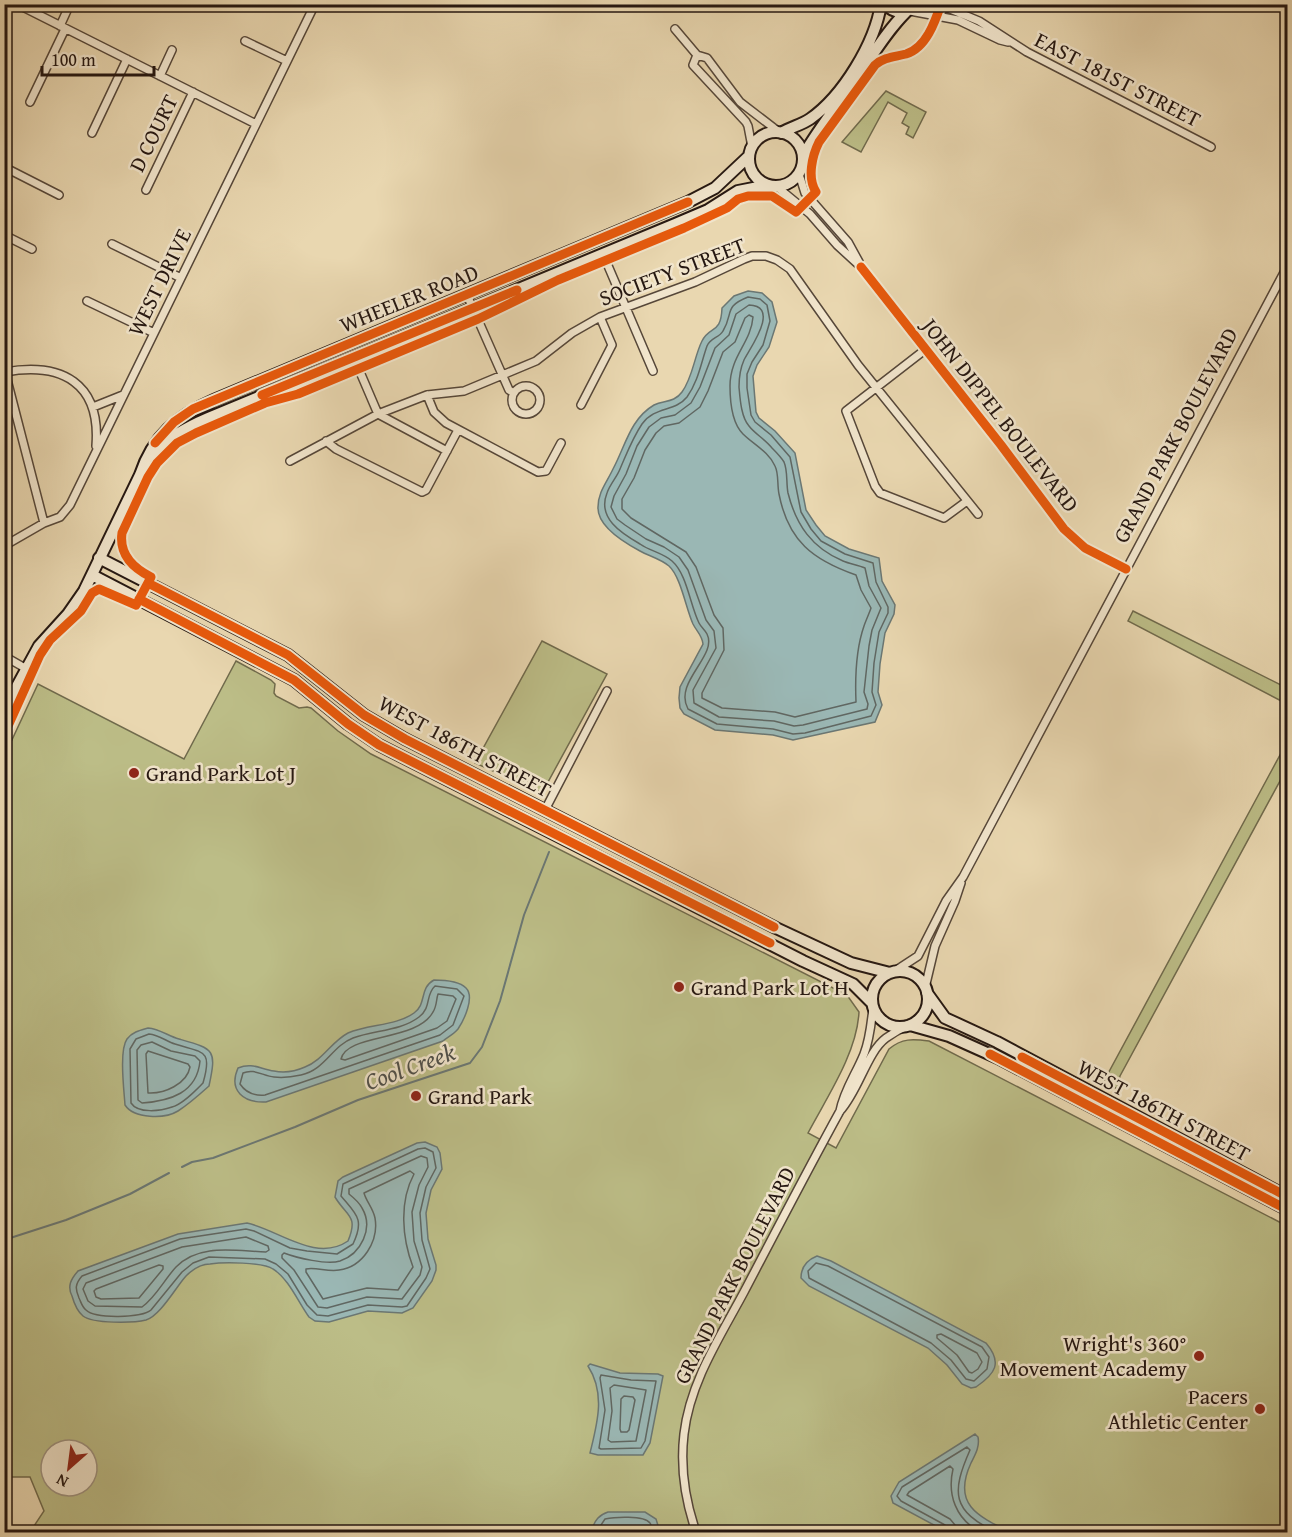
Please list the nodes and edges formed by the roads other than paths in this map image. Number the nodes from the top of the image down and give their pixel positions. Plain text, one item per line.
1 (16, 4) edge
2 (70, 4) edge
3 (315, 4) edge
4 (883, 4) edge
5 (938, 4) edge
6 (911, 9) edge
7 (62, 27) junction
8 (675, 29) dead end
9 (244, 41) dead end
10 (1008, 42) junction
11 (172, 50) dead end
12 (697, 55) junction
13 (127, 59) junction
14 (287, 61) junction
15 (160, 76) junction
16 (193, 92) junction
17 (30, 102) dead end
18 (256, 123) junction
19 (780, 132) junction
20 (92, 133) dead end
21 (1211, 147) dead end
22 (751, 151) junction
23 (803, 156) junction
24 (4, 167) edge
25 (799, 174) junction
26 (772, 186) junction
27 (146, 190) dead end
28 (59, 195) dead end
29 (4, 235) edge
30 (112, 244) dead end
31 (32, 249) dead end
32 (603, 254) junction
33 (1287, 265) edge
34 (861, 267) junction
35 (181, 278) junction
36 (467, 295) junction
37 (87, 301) dead end
38 (473, 308) junction
39 (626, 309) junction
40 (600, 317) junction
41 (154, 333) junction
42 (926, 349) junction
43 (354, 358) junction
44 (5, 370) edge
45 (652, 371) dead end
46 (503, 375) junction
47 (877, 387) junction
48 (514, 393) junction
49 (123, 395) junction
50 (427, 395) junction
51 (581, 405) dead end
52 (93, 407) junction
53 (378, 414) junction
54 (458, 430) junction
55 (326, 441) junction
56 (561, 443) dead end
57 (96, 451) junction
58 (447, 451) junction
59 (290, 460) dead end
60 (140, 475) junction
61 (967, 501) junction
62 (978, 514) dead end
63 (44, 523) junction
64 (4, 546) edge
65 (99, 558) junction
66 (1126, 569) junction
67 (90, 578) junction
68 (4, 656) edge
69 (25, 668) junction
70 (607, 691) dead end
71 (4, 710) edge
72 (467, 771) junction
73 (460, 786) junction
74 (545, 810) junction
75 (963, 877) junction
76 (892, 972) junction
77 (926, 990) junction
78 (873, 1005) junction
79 (909, 1025) junction
80 (840, 1111) junction
81 (1287, 1197) edge
82 (1287, 1210) edge
83 (696, 1533) edge

1 - 7 street
2 - 7 street
3 - 14 street, WEST DRIVE
4 - 6 street
4 - 19 street
5 - 10 street, EAST 181ST STREET
6 - 10 street, EAST 181ST STREET
6 - 23 street
7 - 13 street
7 - 17 street
8 - 12 street
9 - 14 street
10 - 21 street, EAST 181ST STREET
11 - 15 street
12 - 19 street
12 - 22 street
13 - 15 street
13 - 20 street
14 - 18 street, WEST DRIVE
15 - 16 street
16 - 18 street
16 - 27 street, D COURT
18 - 35 street, WEST DRIVE
19 - 22 street
19 - 23 street
22 - 26 street
22 - 36 street, WHEELER ROAD
23 - 25 street
24 - 28 street
25 - 26 street
25 - 34 street, JOHN DIPPEL BOULEVARD
26 - 32 street, WHEELER ROAD
26 - 34 street, JOHN DIPPEL BOULEVARD
29 - 31 street
30 - 35 street
32 - 38 street, WHEELER ROAD
32 - 39 street
33 - 66 street, GRAND PARK BOULEVARD
34 - 42 street, JOHN DIPPEL BOULEVARD
35 - 41 street, WEST DRIVE
36 - 38 street
36 - 60 street, WHEELER ROAD
37 - 41 street
38 - 43 street, WHEELER ROAD
38 - 46 street
39 - 40 street, SOCIETY STREET
39 - 45 street
39 - 47 street, SOCIETY STREET
40 - 46 street, SOCIETY STREET
40 - 51 street
41 - 49 street, WEST DRIVE
42 - 47 street
42 - 66 street, JOHN DIPPEL BOULEVARD
43 - 53 street
43 - 60 street, WHEELER ROAD
44 - 52 street
44 - 63 street
46 - 48 street
46 - 50 street, SOCIETY STREET
47 - 61 street, SOCIETY STREET
47 - 61 street
48 - 48 street
49 - 52 street
49 - 57 street, WEST DRIVE
50 - 53 street, SOCIETY STREET
50 - 54 street
52 - 57 street
53 - 55 street, SOCIETY STREET
53 - 58 street
54 - 56 street
54 - 58 street
55 - 58 street
55 - 59 street, SOCIETY STREET
57 - 63 street, WEST DRIVE
60 - 65 street, WHEELER ROAD
61 - 62 street, SOCIETY STREET
63 - 64 street, WEST DRIVE
65 - 67 street, WHEELER ROAD
65 - 72 street, WEST 186TH STREET
66 - 75 street, GRAND PARK BOULEVARD
67 - 69 street, WHEELER ROAD
67 - 73 street, WEST 186TH STREET
68 - 69 street
69 - 71 street, WHEELER ROAD
70 - 74 street
72 - 73 street
72 - 74 street, WEST 186TH STREET
73 - 78 street, WEST 186TH STREET
74 - 76 street, WEST 186TH STREET
75 - 76 street, GRAND PARK BOULEVARD
75 - 77 street, GRAND PARK BOULEVARD
76 - 77 street
76 - 78 street
77 - 79 street
77 - 81 street, WEST 186TH STREET
78 - 79 street
78 - 80 street, GRAND PARK BOULEVARD
79 - 80 street, GRAND PARK BOULEVARD
79 - 82 street, WEST 186TH STREET
80 - 83 street, GRAND PARK BOULEVARD

